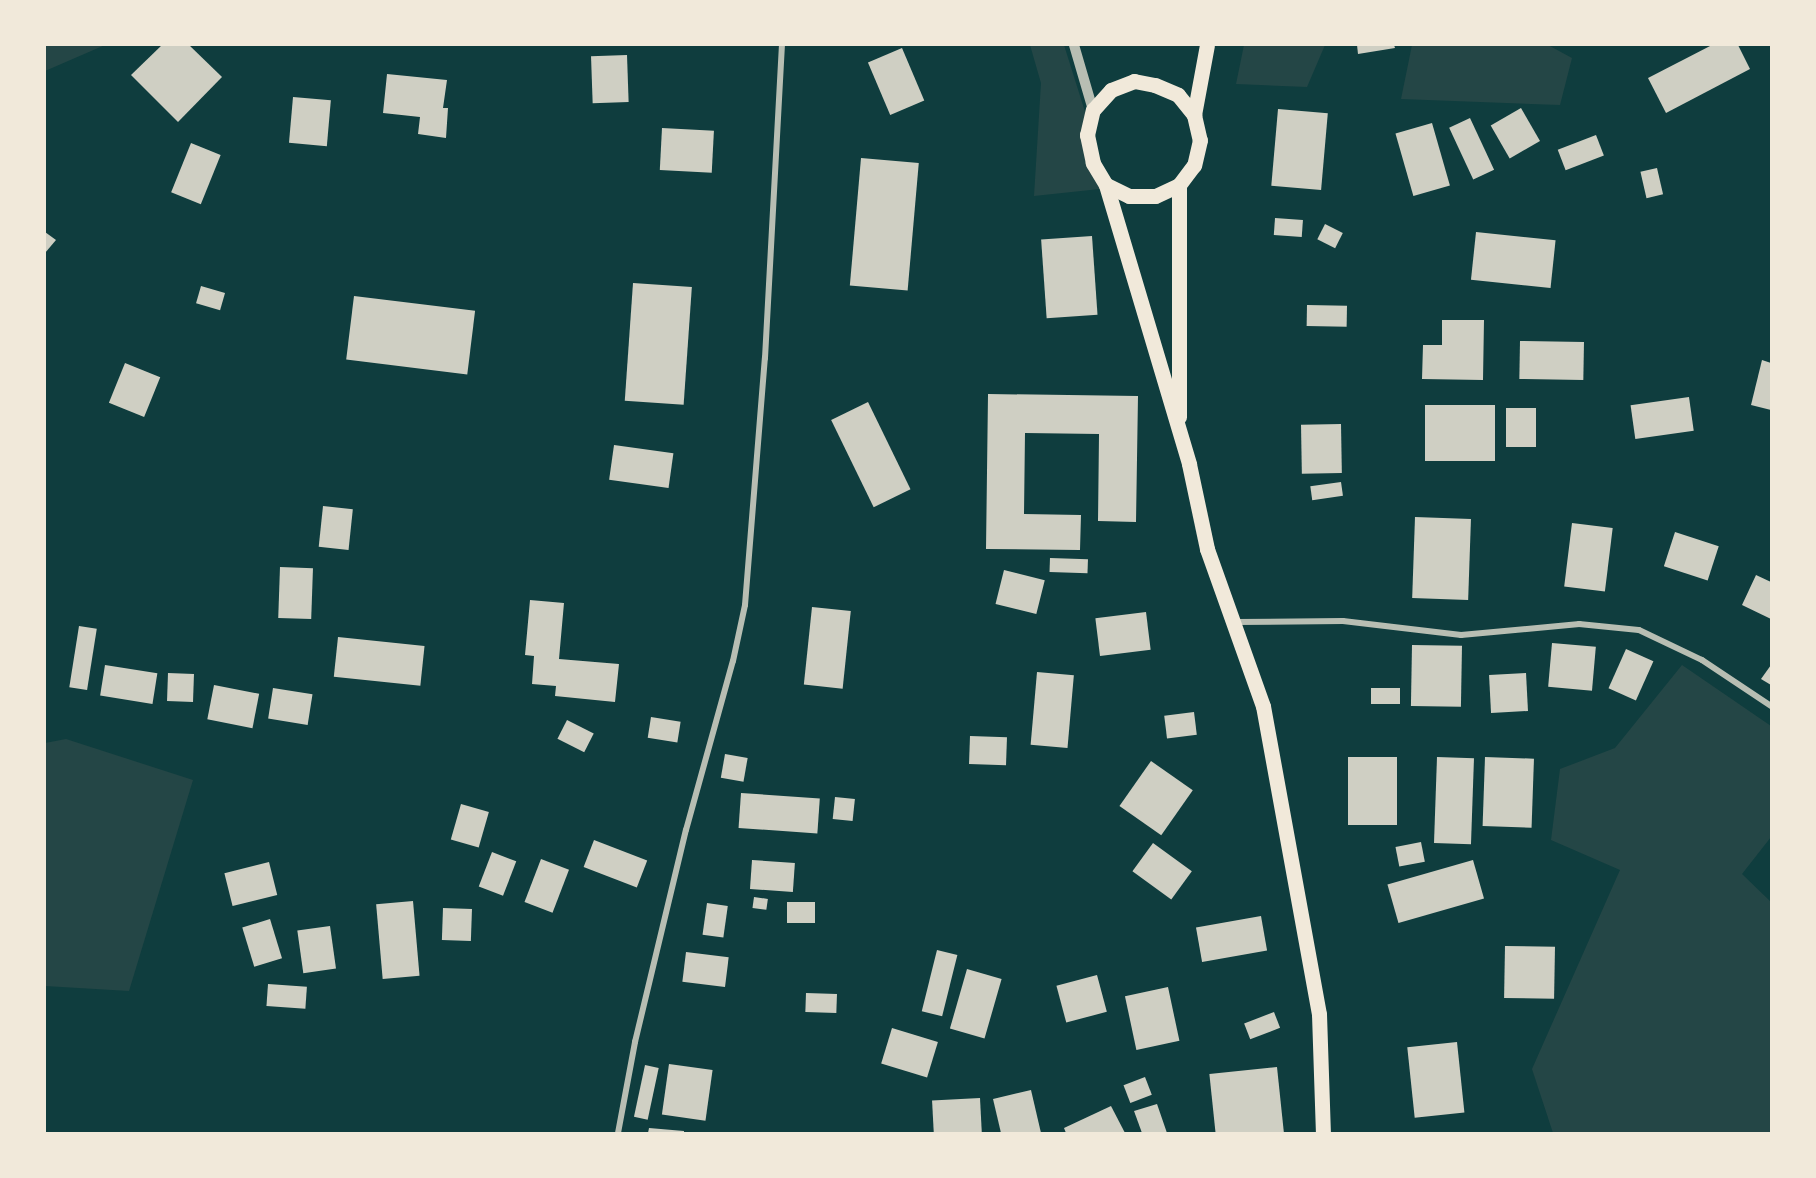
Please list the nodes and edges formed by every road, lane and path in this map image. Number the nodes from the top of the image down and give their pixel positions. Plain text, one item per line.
1 (782, 45) edge
2 (1074, 45) edge
3 (1207, 45) edge
4 (1093, 110) junction
5 (1194, 115) junction
6 (1106, 185) junction
7 (1179, 185) junction
8 (1179, 435) junction
9 (1232, 622) junction
10 (1771, 706) edge
11 (618, 1133) edge
12 (1323, 1133) edge

1 - 11 street
2 - 4 street
3 - 5 main road
4 - 5 main road
4 - 6 main road
5 - 7 main road
6 - 7 main road
6 - 8 main road
7 - 8 main road
8 - 9 main road
9 - 10 street
9 - 12 main road

